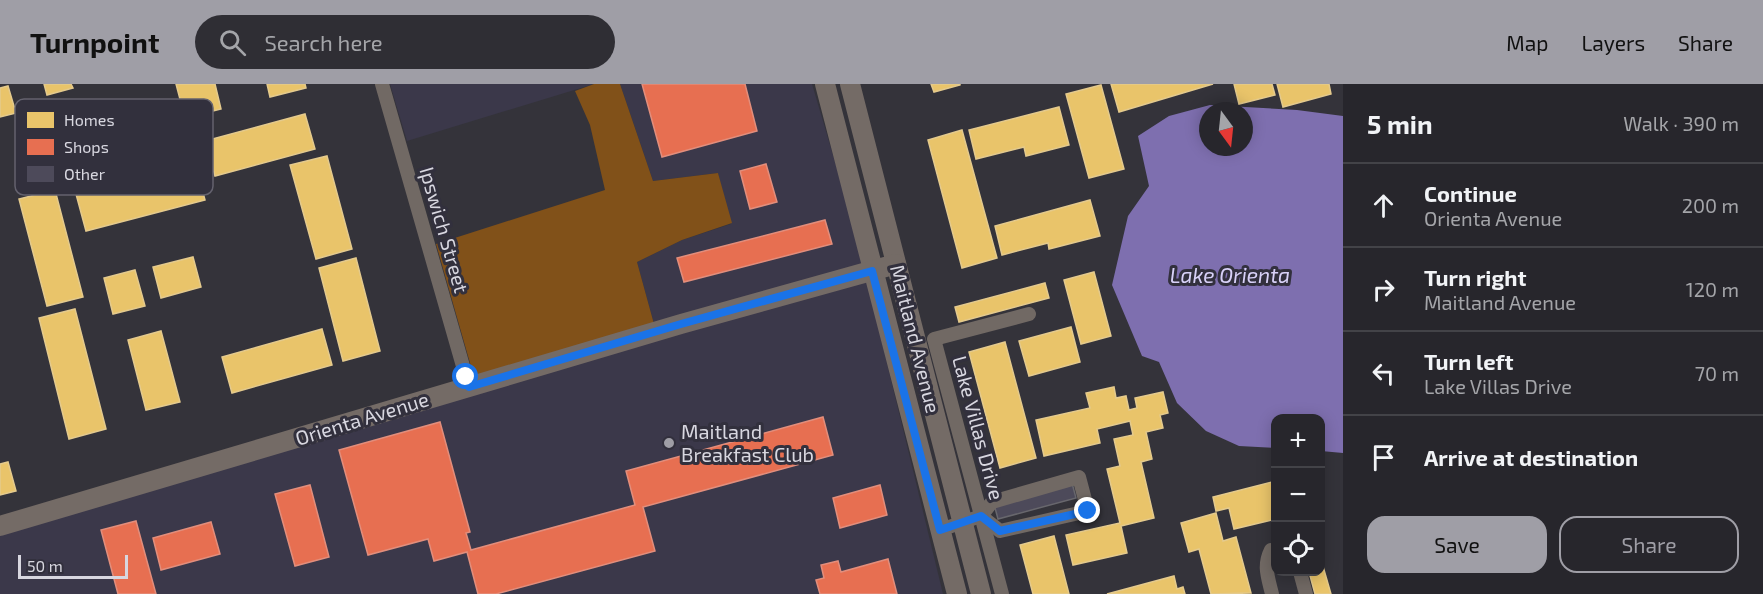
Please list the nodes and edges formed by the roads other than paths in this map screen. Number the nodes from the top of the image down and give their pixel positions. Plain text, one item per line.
1 (382, 84) edge
2 (825, 84) edge
3 (850, 84) edge
4 (896, 264) junction
5 (872, 271) junction
6 (1029, 314) dead end
7 (469, 387) junction
8 (971, 520) junction
9 (0, 526) edge
10 (940, 530) junction
11 (1271, 550) edge
12 (1301, 576) edge
13 (957, 594) edge
14 (981, 594) edge
15 (1002, 594) edge
16 (1272, 594) edge
17 (1306, 594) edge

1 - 7 street, Ipswich Street
2 - 5 main road, Maitland Avenue
3 - 4 main road, Maitland Avenue
4 - 5 main road, Orienta Avenue
4 - 8 main road, Maitland Avenue
5 - 7 main road, Orienta Avenue
5 - 10 main road, Maitland Avenue
6 - 8 street, Lake Villas Drive
7 - 9 main road, Orienta Avenue
8 - 8 street, Lake Villas Drive
8 - 10 street, Lake Villas Drive
8 - 14 main road, Maitland Avenue
8 - 15 street, Lake Villas Drive
10 - 13 main road, Maitland Avenue
11 - 16 street
12 - 17 street

